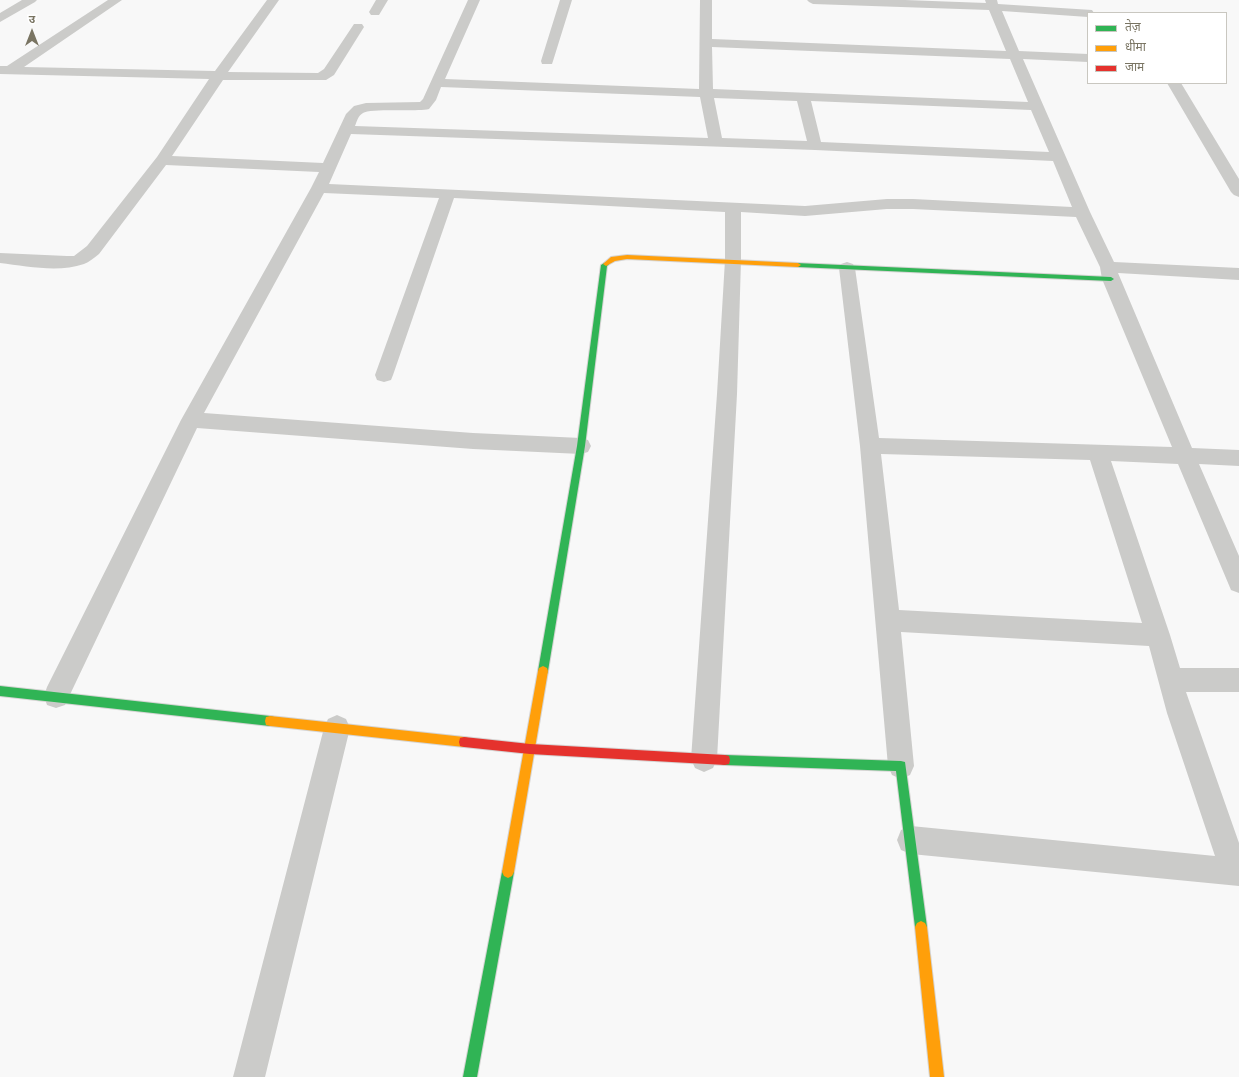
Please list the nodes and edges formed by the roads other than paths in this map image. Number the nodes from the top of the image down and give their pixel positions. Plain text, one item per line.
1 (31, 0) edge
2 (116, 0) edge
3 (273, 0) edge
4 (382, 0) edge
5 (474, 0) edge
6 (566, 0) edge
7 (706, 0) edge
8 (813, 0) edge
9 (993, 4) edge
10 (375, 12) dead end
11 (1087, 13) edge
12 (0, 18) edge
13 (358, 27) dead end
14 (706, 43) junction
15 (1014, 55) junction
16 (1087, 58) edge
17 (547, 61) dead end
18 (5, 70) edge
19 (219, 75) junction
20 (436, 84) junction
21 (1175, 84) edge
22 (706, 93) junction
23 (803, 97) junction
24 (1036, 106) junction
25 (346, 130) junction
26 (716, 142) junction
27 (815, 146) junction
28 (1058, 157) junction
29 (162, 160) junction
30 (329, 168) junction
31 (319, 188) junction
32 (1239, 192) edge
33 (448, 193) junction
34 (733, 208) junction
35 (1082, 212) junction
36 (0, 258) edge
37 (733, 260) junction
38 (847, 268) junction
39 (1109, 273) junction
40 (1239, 274) edge
41 (384, 375) dead end
42 (191, 420) junction
43 (581, 446) junction
44 (870, 446) junction
45 (1098, 452) junction
46 (1186, 456) junction
47 (1239, 458) edge
48 (1239, 583) edge
49 (888, 620) junction
50 (1158, 635) junction
51 (1170, 680) junction
52 (1239, 680) edge
53 (0, 691) edge
54 (56, 696) junction
55 (337, 728) junction
56 (530, 749) junction
57 (704, 759) junction
58 (901, 766) junction
59 (911, 840) junction
60 (1237, 872) edge
61 (248, 1077) edge
62 (470, 1077) edge
63 (937, 1077) edge

1 - 12 street
2 - 18 street
3 - 19 street
4 - 10 street
5 - 20 street
6 - 17 street
7 - 14 street
8 - 9 street
9 - 11 street
9 - 15 street
13 - 19 street
14 - 15 street
14 - 22 street
15 - 16 street
15 - 24 street
18 - 19 street
19 - 29 street
20 - 22 street
20 - 25 street
21 - 32 street
22 - 23 street
22 - 26 street
23 - 24 street
23 - 27 street
24 - 28 street
25 - 26 street
25 - 30 street
26 - 27 street
27 - 28 street
28 - 35 street
29 - 30 street
29 - 36 street
30 - 31 street
31 - 33 street
31 - 42 street
33 - 34 street
33 - 41 street
34 - 35 street
34 - 37 street
35 - 39 street
37 - 38 street
37 - 43 street
37 - 57 street
38 - 39 street
38 - 44 street
39 - 40 street
39 - 46 street
42 - 43 street
42 - 54 street
43 - 56 street
44 - 45 street
44 - 49 street
45 - 46 street
45 - 50 street
46 - 47 street
46 - 48 street
49 - 50 street
49 - 58 street
50 - 51 street
51 - 52 street
51 - 60 street
53 - 54 street
54 - 55 street
55 - 56 street
55 - 61 street
56 - 57 street
56 - 62 street
57 - 58 street
58 - 59 street
59 - 60 street
59 - 63 street

